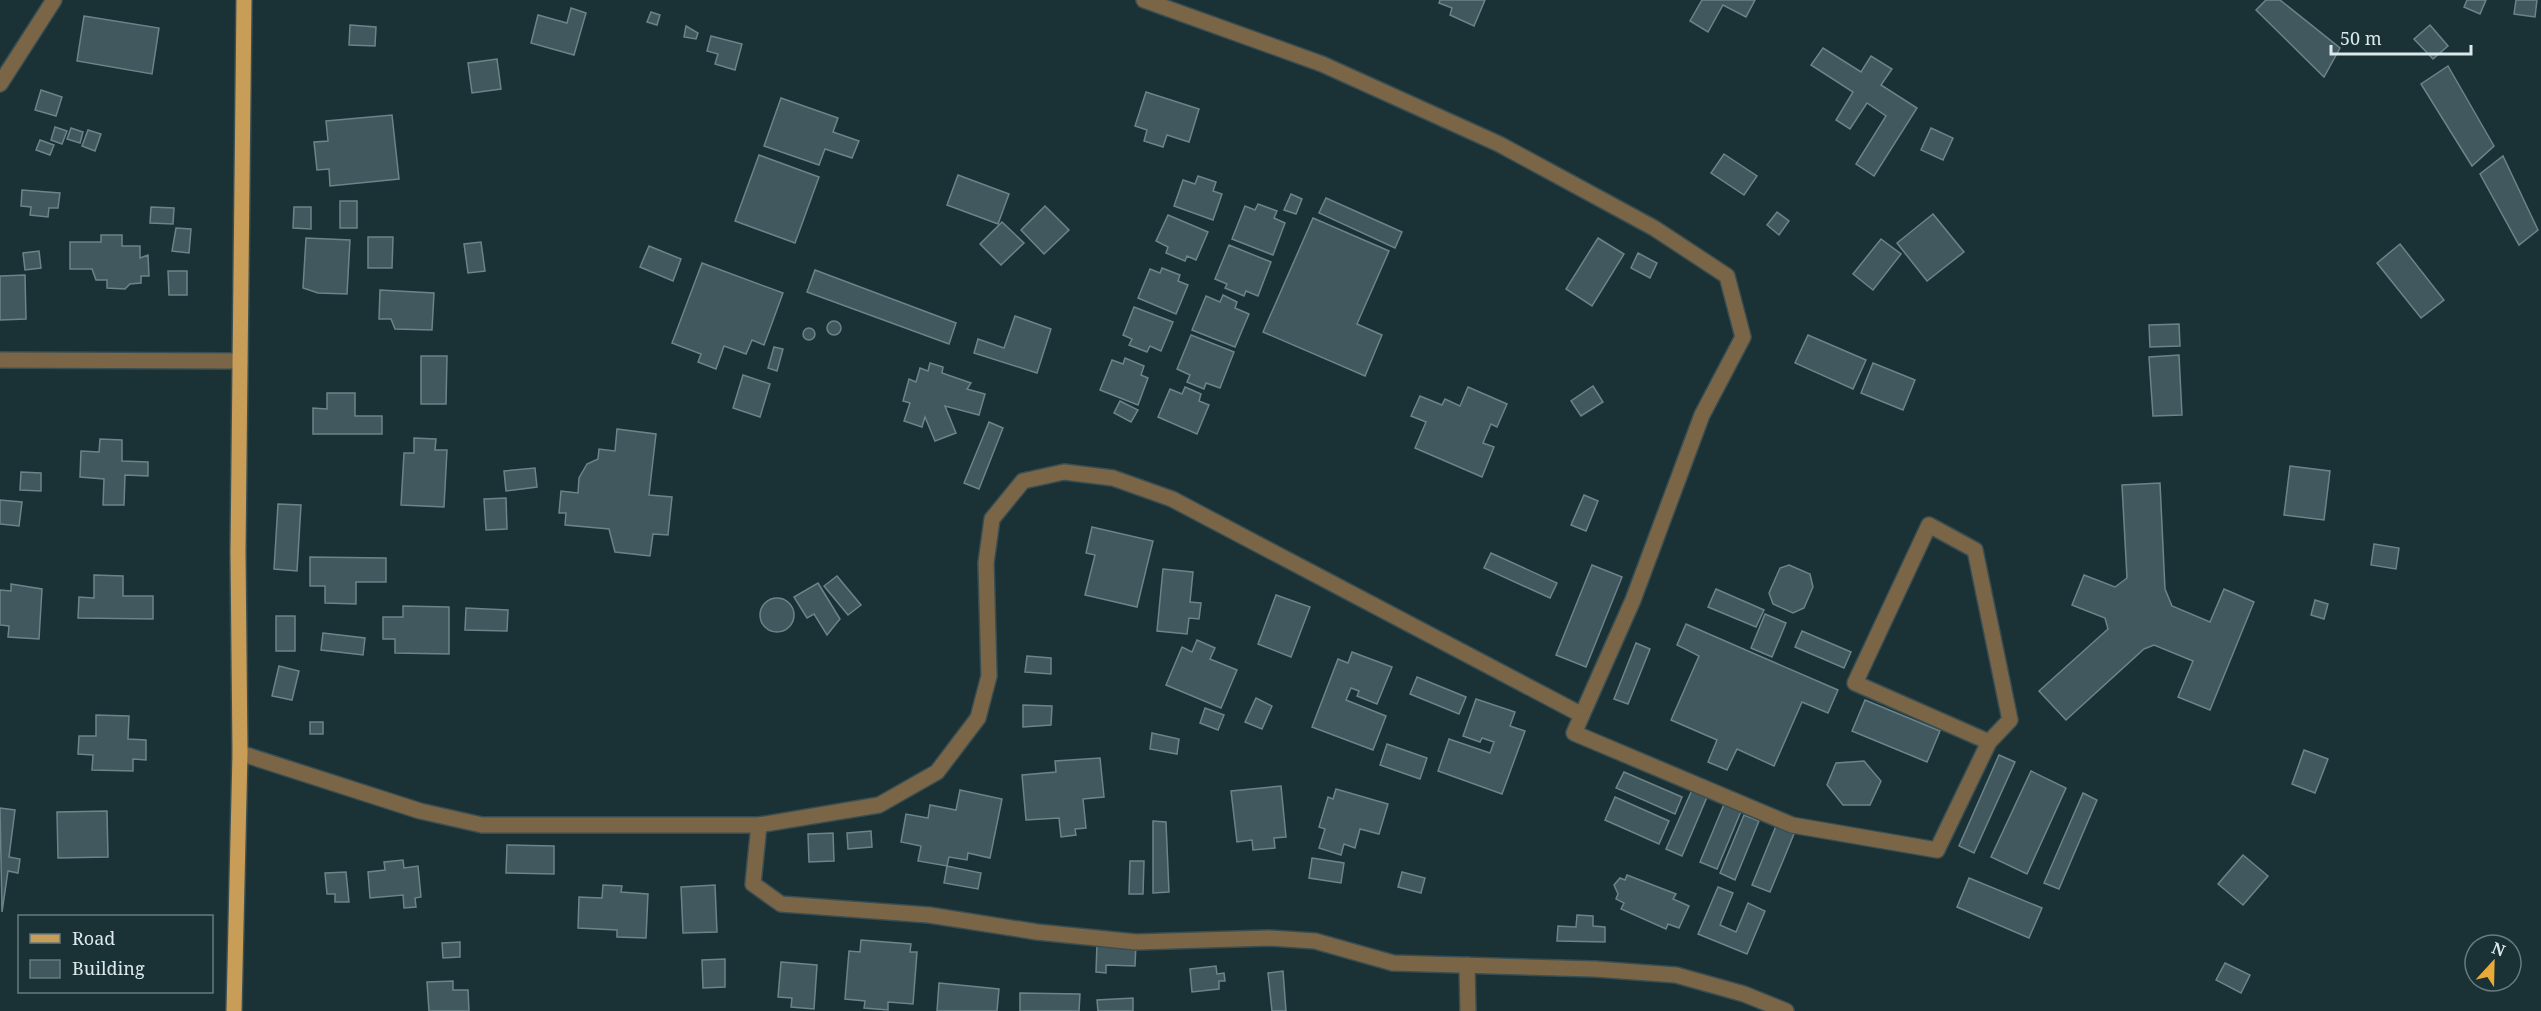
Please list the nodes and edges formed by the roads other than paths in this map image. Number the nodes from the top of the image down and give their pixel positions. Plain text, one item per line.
1 (54, 0) edge
2 (244, 0) edge
3 (1144, 0) edge
4 (0, 84) edge
5 (0, 360) edge
6 (240, 361) junction
7 (1582, 715) junction
8 (1989, 742) junction
9 (240, 753) junction
10 (759, 825) junction
11 (1467, 965) junction
12 (234, 1011) edge
13 (1468, 1011) edge
14 (1786, 1011) edge

1 - 4 street
2 - 6 main road
3 - 7 street
5 - 6 street
6 - 9 main road
7 - 8 street
7 - 10 street
8 - 8 street
9 - 10 street
9 - 12 main road
10 - 11 street
11 - 13 street
11 - 14 street

